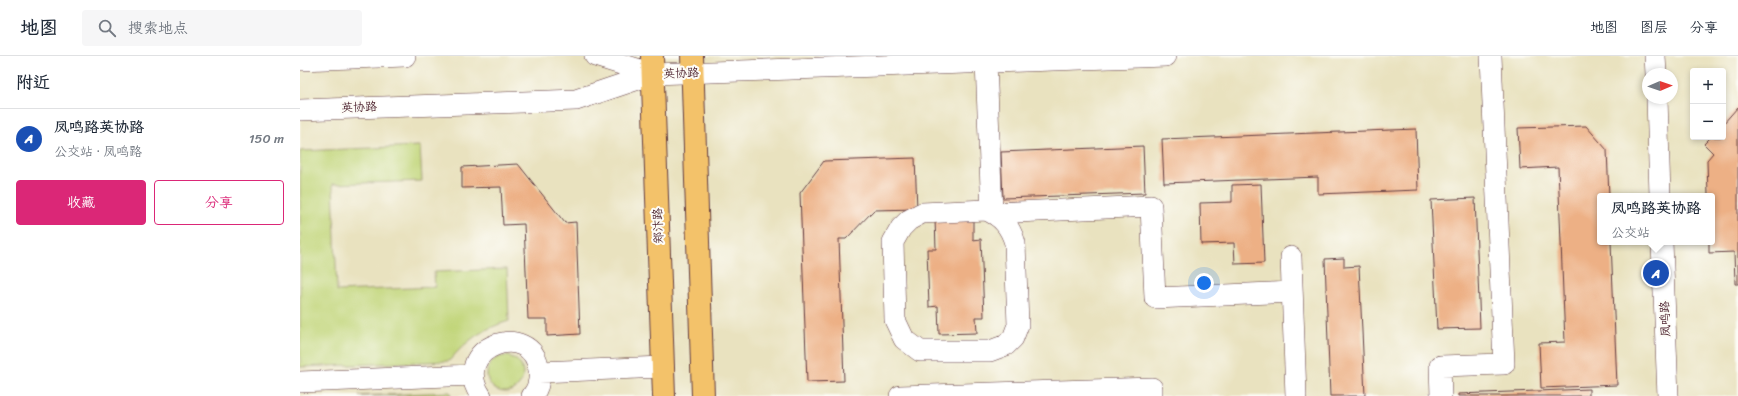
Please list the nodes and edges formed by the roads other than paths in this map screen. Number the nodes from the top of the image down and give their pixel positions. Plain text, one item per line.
1 (405, 56) edge
2 (595, 56) edge
3 (1166, 56) edge
4 (1492, 56) edge
5 (1655, 56) edge
6 (300, 60) edge
7 (986, 62) junction
8 (692, 64) edge
9 (653, 65) edge
10 (1656, 68) edge
11 (1657, 104) edge
12 (300, 110) edge
13 (1660, 193) edge
14 (992, 213) junction
15 (1662, 245) edge
16 (1291, 258) dead end
17 (1292, 292) junction
18 (663, 367) junction
19 (539, 372) junction
20 (473, 375) junction
21 (300, 382) edge
22 (329, 388) edge
23 (481, 396) edge
24 (532, 396) edge
25 (664, 396) edge
26 (703, 396) edge
27 (900, 396) edge
28 (1152, 396) edge
29 (1296, 396) edge
30 (1442, 396) edge
31 (1668, 396) edge

1 - 6 street
2 - 9 street, 英协路
3 - 7 street, 英协路
4 - 30 street
5 - 10 street
7 - 8 street, 英协路
7 - 14 street
8 - 9 street, 英协路
8 - 26 main road
9 - 12 street, 英协路
9 - 18 main road, 郑汴路
11 - 13 street
14 - 14 street
14 - 17 street
15 - 31 street, 凤鸣路
16 - 17 street
17 - 29 street
18 - 19 street
18 - 25 main road, 郑汴路
19 - 20 street
19 - 24 street
20 - 22 street
20 - 23 street
21 - 22 street
27 - 28 street

